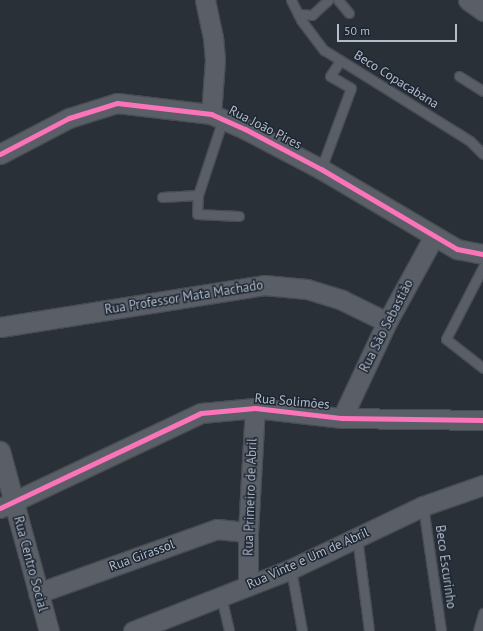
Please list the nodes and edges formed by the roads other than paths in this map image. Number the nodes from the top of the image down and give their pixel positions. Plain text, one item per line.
1 (205, 0) edge
2 (291, 0) edge
3 (328, 0) edge
4 (338, 0) edge
5 (468, 0) edge
6 (483, 11) edge
7 (349, 13) dead end
8 (298, 14) junction
9 (340, 61) junction
10 (459, 76) dead end
11 (483, 91) edge
12 (217, 116) junction
13 (0, 154) edge
14 (483, 154) edge
15 (321, 169) junction
16 (198, 195) junction
17 (162, 197) dead end
18 (239, 216) dead end
19 (434, 236) junction
20 (483, 254) edge
21 (483, 267) edge
22 (387, 322) junction
23 (0, 327) edge
24 (483, 368) edge
25 (254, 408) junction
26 (342, 418) junction
27 (483, 420) edge
28 (0, 451) edge
29 (483, 486) edge
30 (6, 505) edge
31 (423, 506) junction
32 (248, 532) junction
33 (358, 537) junction
34 (291, 569) junction
35 (248, 586) junction
36 (38, 593) junction
37 (221, 596) junction
38 (483, 613) edge
39 (49, 631) edge
40 (133, 631) edge
41 (229, 631) edge
42 (302, 631) edge
43 (370, 631) edge
44 (441, 631) edge
45 (478, 631) edge

1 - 12 street
2 - 8 lane, Beco Copacabana
3 - 8 lane
4 - 7 lane
5 - 6 street
8 - 9 lane, Beco Copacabana
9 - 14 lane, Beco Copacabana
9 - 15 lane
10 - 11 lane
12 - 13 street, Rua João Pires
12 - 15 street, Rua João Pires
12 - 16 lane
15 - 19 street, Rua João Pires
16 - 17 lane
16 - 18 lane
19 - 20 street, Rua João Pires
19 - 22 street, Rua São Sebastião
21 - 24 lane
22 - 23 street, Rua Professor Mata Machado
22 - 26 street, Rua São Sebastião
25 - 26 street, Rua Solimões
25 - 30 street, Rua Solimões
25 - 32 street, Rua Primeiro de Abril
26 - 27 street, Rua Solimões
28 - 30 street, Rua Centro Social
29 - 31 street, Rua Vinte e Um de Abril
30 - 36 street, Rua Centro Social
31 - 33 street, Rua Vinte e Um de Abril
31 - 44 lane, Beco Escurinho
32 - 35 street, Rua Primeiro de Abril
32 - 36 street, Rua Girassol
33 - 34 street, Rua Vinte e Um de Abril
33 - 43 lane
34 - 35 street, Rua Vinte e Um de Abril
34 - 42 lane
35 - 37 street, Rua Vinte e Um de Abril
36 - 39 street, Rua Centro Social
37 - 40 street, Rua Vinte e Um de Abril
37 - 41 lane
38 - 45 lane

